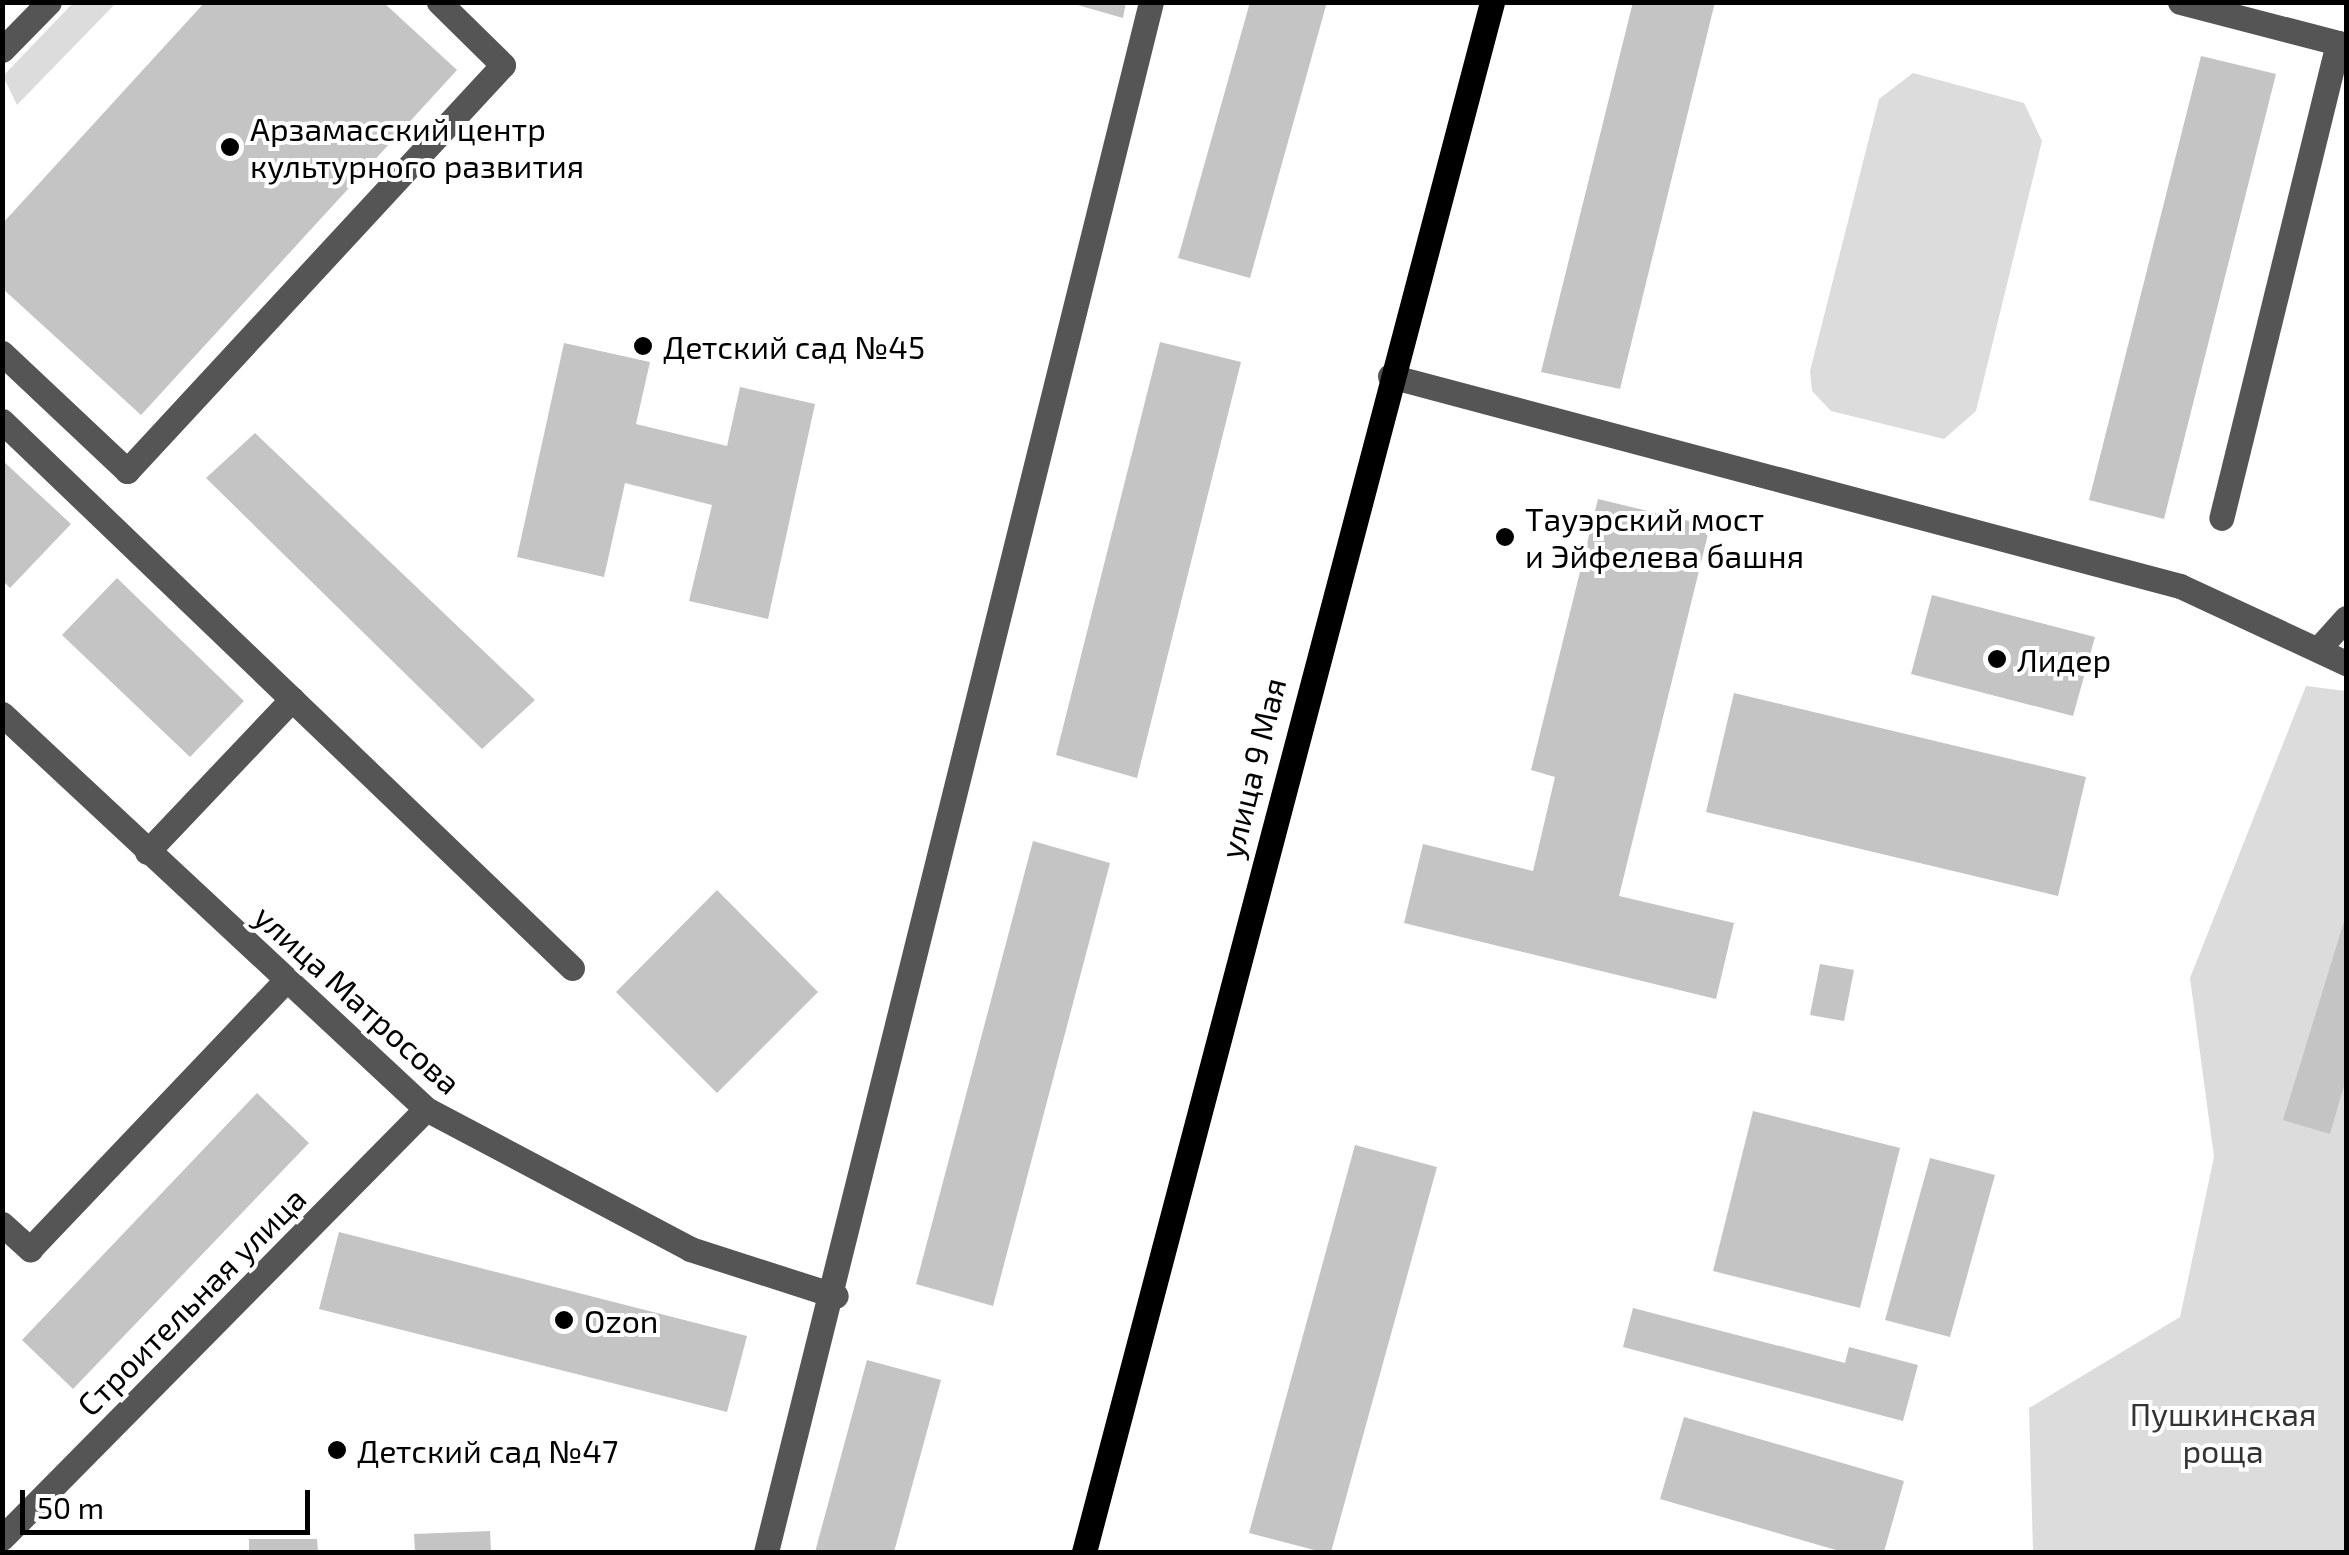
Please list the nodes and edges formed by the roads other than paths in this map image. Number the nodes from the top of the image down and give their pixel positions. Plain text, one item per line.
1 (439, 2) edge
2 (1151, 2) edge
3 (1492, 2) edge
4 (2180, 2) edge
5 (40, 5) edge
6 (2, 50) edge
7 (2, 352) edge
8 (1390, 376) junction
9 (2, 421) edge
10 (2221, 518) dead end
11 (2346, 618) edge
12 (2319, 648) junction
13 (2346, 662) edge
14 (292, 699) junction
15 (2, 714) edge
16 (146, 852) junction
17 (572, 968) dead end
18 (286, 980) junction
19 (426, 1109) junction
20 (2, 1224) edge
21 (836, 1296) junction
22 (2, 1538) edge
23 (766, 1552) edge
24 (1084, 1552) edge

1 - 7 street
2 - 21 street
3 - 8 main road, улица 9 Мая
4 - 10 street
5 - 6 street
8 - 12 street
8 - 24 main road, улица 9 Мая
9 - 14 street
11 - 12 street
12 - 13 street
14 - 16 street
14 - 17 street
15 - 16 street, улица Матросова
16 - 18 street, улица Матросова
18 - 19 street, улица Матросова
18 - 20 street
19 - 21 street, улица Матросова
19 - 22 street, Строительная улица
21 - 23 street

